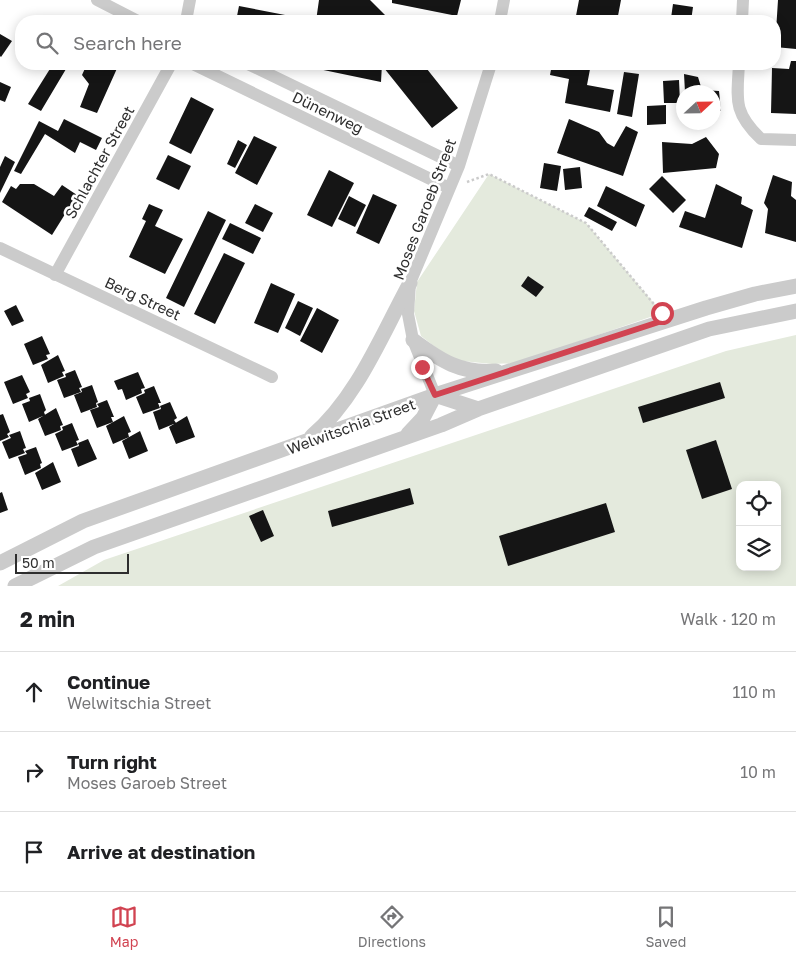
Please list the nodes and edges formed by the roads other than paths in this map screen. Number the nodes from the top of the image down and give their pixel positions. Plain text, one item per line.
1 (97, 0) edge
2 (190, 0) edge
3 (504, 0) edge
4 (743, 0) edge
5 (126, 15) edge
6 (187, 15) edge
7 (501, 15) edge
8 (742, 15) edge
9 (168, 70) edge
10 (205, 70) edge
11 (260, 70) edge
12 (489, 70) edge
13 (739, 70) edge
14 (796, 140) edge
15 (459, 166) junction
16 (449, 188) junction
17 (0, 248) edge
18 (55, 275) junction
19 (410, 283) junction
20 (796, 286) edge
21 (796, 311) edge
22 (414, 340) junction
23 (516, 370) junction
24 (272, 378) dead end
25 (435, 395) junction
26 (478, 409) junction
27 (405, 437) junction
28 (304, 444) junction
29 (0, 563) edge
30 (15, 586) edge

1 - 5 street
2 - 6 street
3 - 7 street
4 - 8 street
9 - 18 street, Schlachter Street
10 - 16 street, Dünenweg
11 - 15 street, Dünenweg
12 - 15 street, Moses Garoeb Street
13 - 14 street
15 - 16 street, Moses Garoeb Street
16 - 19 street, Moses Garoeb Street
17 - 18 street, Berg Street
18 - 24 street, Berg Street
19 - 22 street, Moses Garoeb Street
19 - 28 street
20 - 23 street, Welwitschia Street
21 - 26 street, Welwitschia Street
22 - 23 street
22 - 25 street, Moses Garoeb Street
23 - 25 street, Welwitschia Street
25 - 26 street
25 - 27 street
25 - 28 street, Welwitschia Street
26 - 27 street, Welwitschia Street
27 - 30 street, Welwitschia Street
28 - 29 street, Welwitschia Street

